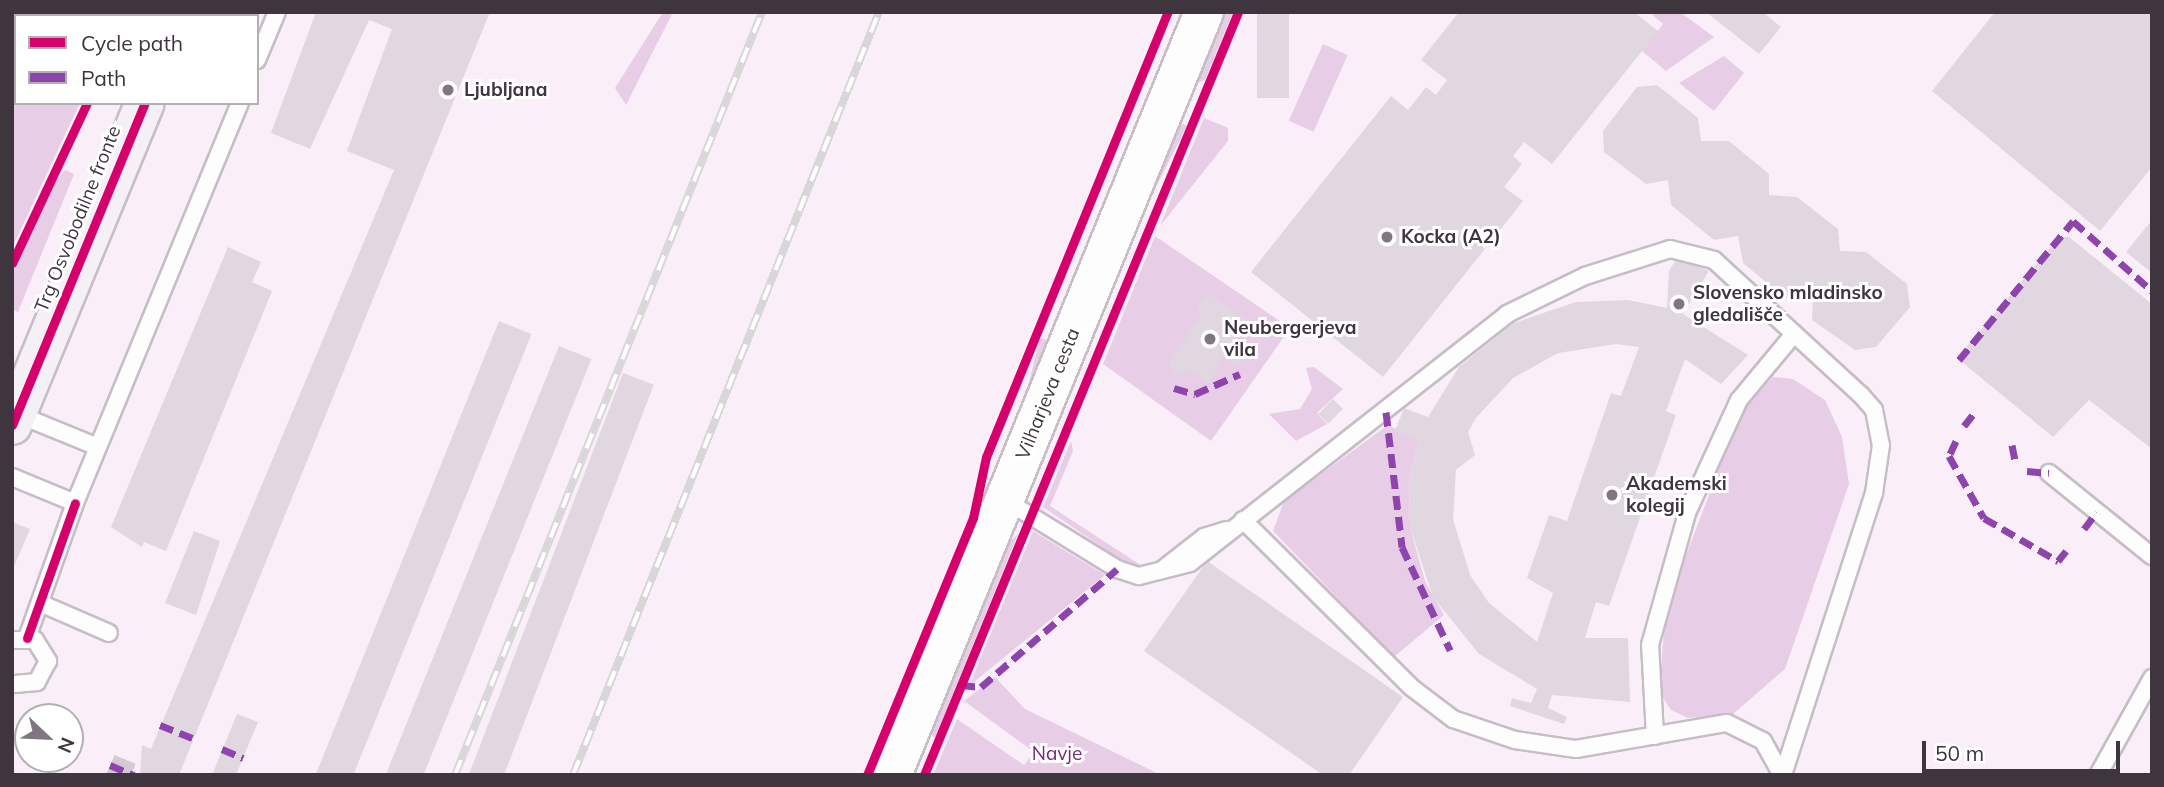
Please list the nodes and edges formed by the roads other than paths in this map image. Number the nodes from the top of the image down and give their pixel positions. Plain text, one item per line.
1 (276, 12) edge
2 (1204, 12) edge
3 (259, 55) edge
4 (144, 105) edge
5 (239, 105) edge
6 (1794, 334) junction
7 (14, 417) edge
8 (98, 447) junction
9 (2049, 473) dead end
10 (12, 477) edge
11 (1005, 500) junction
12 (75, 503) junction
13 (1243, 520) junction
14 (2152, 556) edge
15 (40, 603) junction
16 (109, 633) dead end
17 (20, 639) edge
18 (2152, 678) edge
19 (12, 684) edge
20 (1655, 736) junction
21 (892, 775) edge
22 (1783, 775) edge
23 (2098, 775) edge

1 - 3 lane
2 - 11 main road, Vilharjeva cesta
4 - 7 main road, Trg Osvobodilne fronte
5 - 8 lane
6 - 13 lane
6 - 20 lane
6 - 22 lane
7 - 8 lane
8 - 12 lane
9 - 14 lane
10 - 12 lane
11 - 13 lane
11 - 21 main road, Vilharjeva cesta
12 - 15 lane
13 - 20 lane
15 - 16 lane
15 - 17 lane
17 - 19 lane
18 - 23 lane
20 - 22 lane

